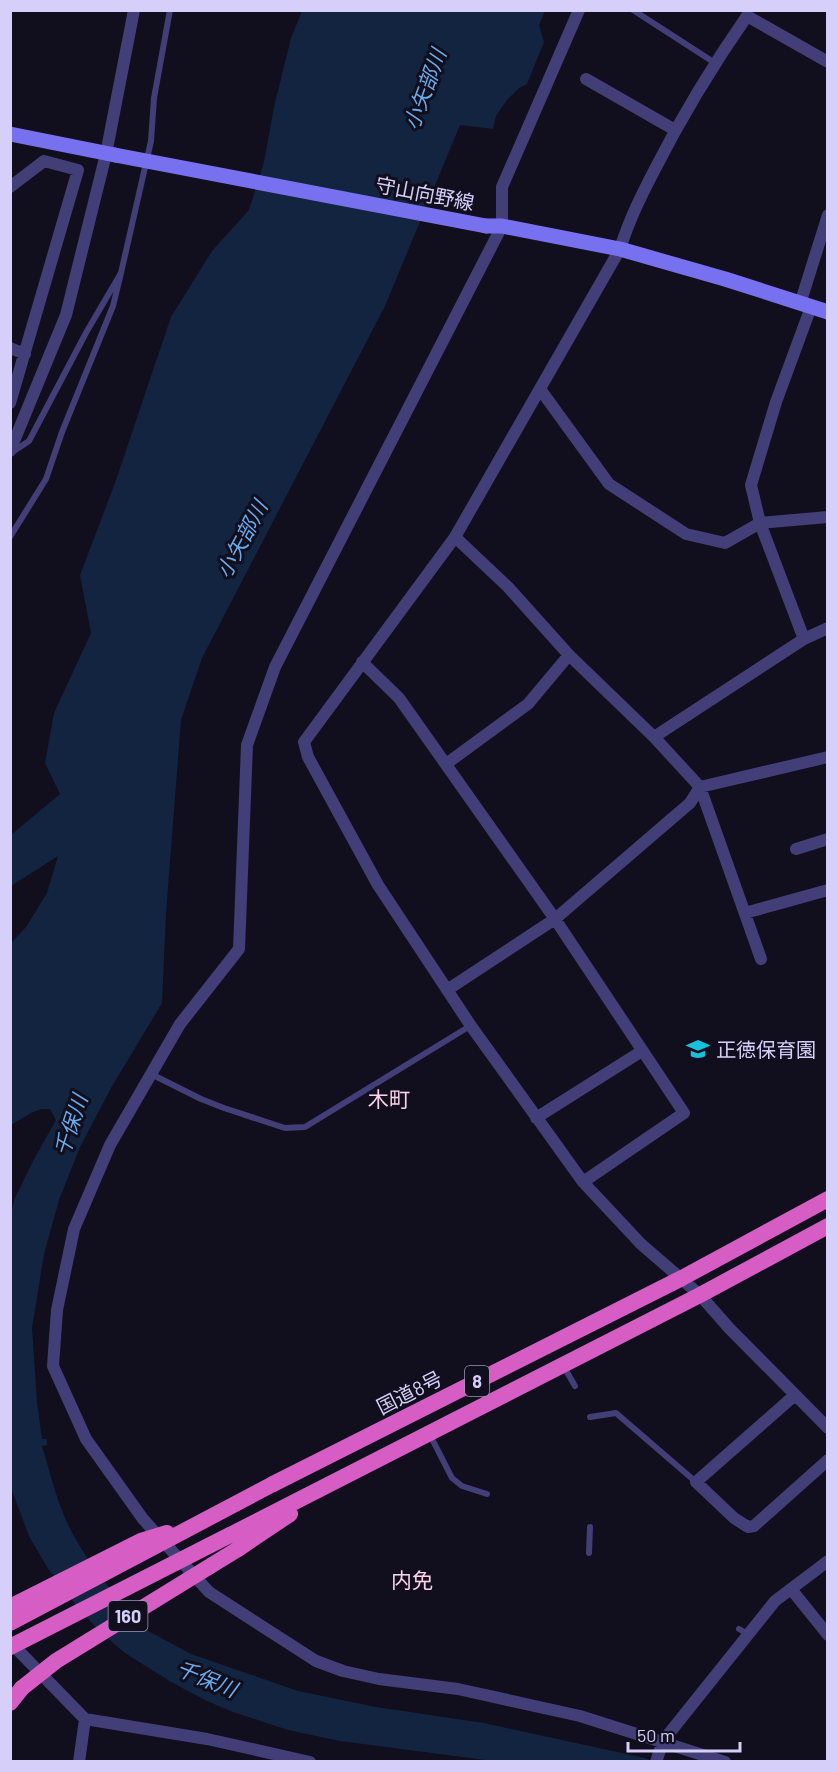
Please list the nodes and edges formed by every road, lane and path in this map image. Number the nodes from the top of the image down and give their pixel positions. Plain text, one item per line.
1 (134, 10) edge
2 (170, 10) edge
3 (579, 10) edge
4 (633, 10) edge
5 (828, 62) edge
6 (715, 63) junction
7 (586, 79) dead end
8 (675, 130) junction
9 (10, 134) edge
10 (110, 155) junction
11 (10, 187) edge
12 (828, 215) edge
13 (494, 226) junction
14 (620, 249) junction
15 (121, 273) junction
16 (806, 305) junction
17 (828, 312) edge
18 (10, 348) edge
19 (25, 354) junction
20 (540, 389) junction
21 (10, 403) edge
22 (10, 452) edge
23 (828, 517) edge
24 (760, 524) junction
25 (10, 537) edge
26 (455, 537) junction
27 (828, 628) edge
28 (804, 639) junction
29 (569, 655) junction
30 (362, 662) junction
31 (654, 737) junction
32 (828, 757) edge
33 (446, 764) junction
34 (700, 788) junction
35 (828, 839) edge
36 (795, 849) dead end
37 (828, 890) edge
38 (745, 913) junction
39 (555, 919) junction
40 (761, 959) dead end
41 (447, 990) junction
42 (471, 1026) junction
43 (642, 1051) junction
44 (150, 1073) junction
45 (536, 1118) junction
46 (583, 1182) junction
47 (828, 1199) edge
48 (828, 1226) edge
49 (682, 1278) junction
50 (700, 1295) junction
51 (562, 1364) junction
52 (575, 1386) dead end
53 (795, 1395) junction
54 (590, 1417) dead end
55 (828, 1428) edge
56 (429, 1433) junction
57 (828, 1460) edge
58 (339, 1478) joint
59 (696, 1482) junction
60 (487, 1494) dead end
61 (207, 1520) junction
62 (590, 1527) dead end
63 (234, 1542) junction
64 (589, 1553) dead end
65 (828, 1561) edge
66 (791, 1589) junction
67 (10, 1606) edge
68 (10, 1623) edge
69 (828, 1635) edge
70 (10, 1644) edge
71 (10, 1703) edge
72 (85, 1719) junction
73 (660, 1751) edge
74 (79, 1761) edge
75 (310, 1761) edge
76 (725, 1761) edge

1 - 10 street
2 - 15 lane
3 - 13 street
4 - 6 lane
5 - 6 street
6 - 8 street
7 - 8 street
8 - 14 street
9 - 10 main road, 守山向野線
10 - 13 main road, 守山向野線, bridge
10 - 22 street
11 - 19 street
12 - 16 street
13 - 14 main road, 守山向野線
13 - 44 street
14 - 16 main road, 守山向野線
14 - 20 street
15 - 22 lane
15 - 25 lane
16 - 17 main road, 守山向野線
16 - 24 street
18 - 19 street
19 - 21 street
20 - 24 street
20 - 26 street
23 - 24 street
24 - 28 street
26 - 29 street
26 - 30 street
27 - 28 street
28 - 31 street
29 - 31 street
29 - 33 street
30 - 33 street
30 - 41 street
31 - 34 street
32 - 34 street
33 - 39 street
34 - 38 street
34 - 39 street
35 - 36 street
37 - 38 street
38 - 40 street
39 - 41 street
39 - 43 street
41 - 42 street
42 - 44 lane
42 - 45 street
43 - 45 street
43 - 46 street
44 - 73 street
45 - 46 street
46 - 49 street
47 - 49 highway, 国道8号 / 8
48 - 50 highway, 8
49 - 50 street
49 - 61 highway, 国道8号 / 8, bridge
50 - 51 highway, 8
50 - 53 street
51 - 52 lane
51 - 56 highway, 8
53 - 55 street
53 - 59 street
54 - 59 lane
56 - 58 highway, 8
56 - 60 lane
57 - 59 street
58 - 63 highway, 160
61 - 67 highway, bridge
61 - 68 highway, 国道8号 / 8, bridge
62 - 64 lane
63 - 70 highway, bridge
63 - 71 highway, 160, bridge
65 - 66 street
66 - 69 street
66 - 73 street
70 - 72 street
72 - 74 street
72 - 75 street
73 - 76 street

